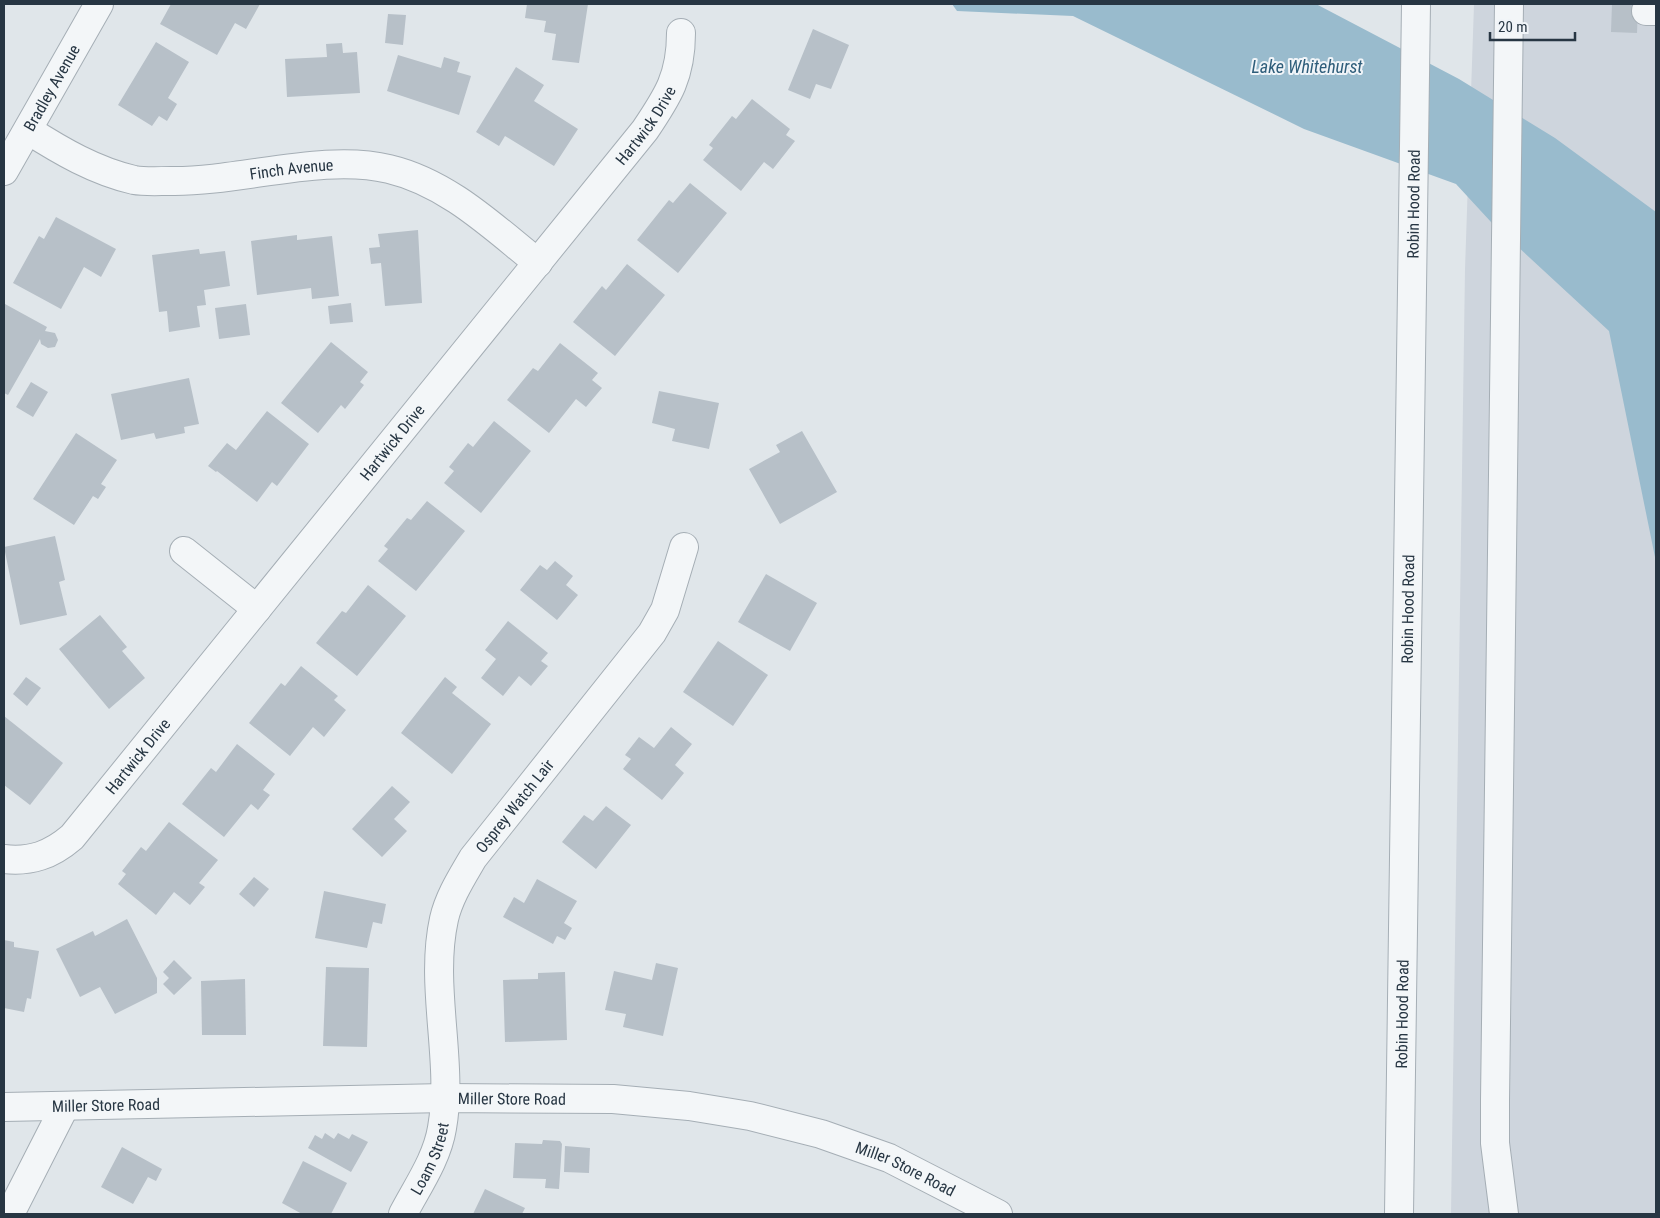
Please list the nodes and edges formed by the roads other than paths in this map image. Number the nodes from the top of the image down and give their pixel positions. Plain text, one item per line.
1 (99, 4) edge
2 (1416, 4) edge
3 (1509, 4) edge
4 (680, 33) dead end
5 (28, 130) junction
6 (4, 172) edge
7 (538, 263) junction
8 (684, 547) dead end
9 (184, 551) dead end
10 (257, 609) junction
11 (4, 859) edge
12 (445, 1098) junction
13 (65, 1106) junction
14 (4, 1107) edge
15 (10, 1214) edge
16 (403, 1214) edge
17 (998, 1214) edge
18 (1399, 1214) edge
19 (1504, 1214) edge

1 - 5 street, Bradley Avenue
2 - 18 street, Robin Hood Road
3 - 19 street
4 - 7 street, Hartwick Drive
5 - 6 street, Bradley Avenue
5 - 7 street, Finch Avenue
7 - 10 street, Hartwick Drive
8 - 12 street, Osprey Watch Lair
9 - 10 street
10 - 11 street, Hartwick Drive
12 - 13 street, Miller Store Road
12 - 16 street, Loam Street
12 - 17 street, Miller Store Road
13 - 14 street, Miller Store Road
13 - 15 street

